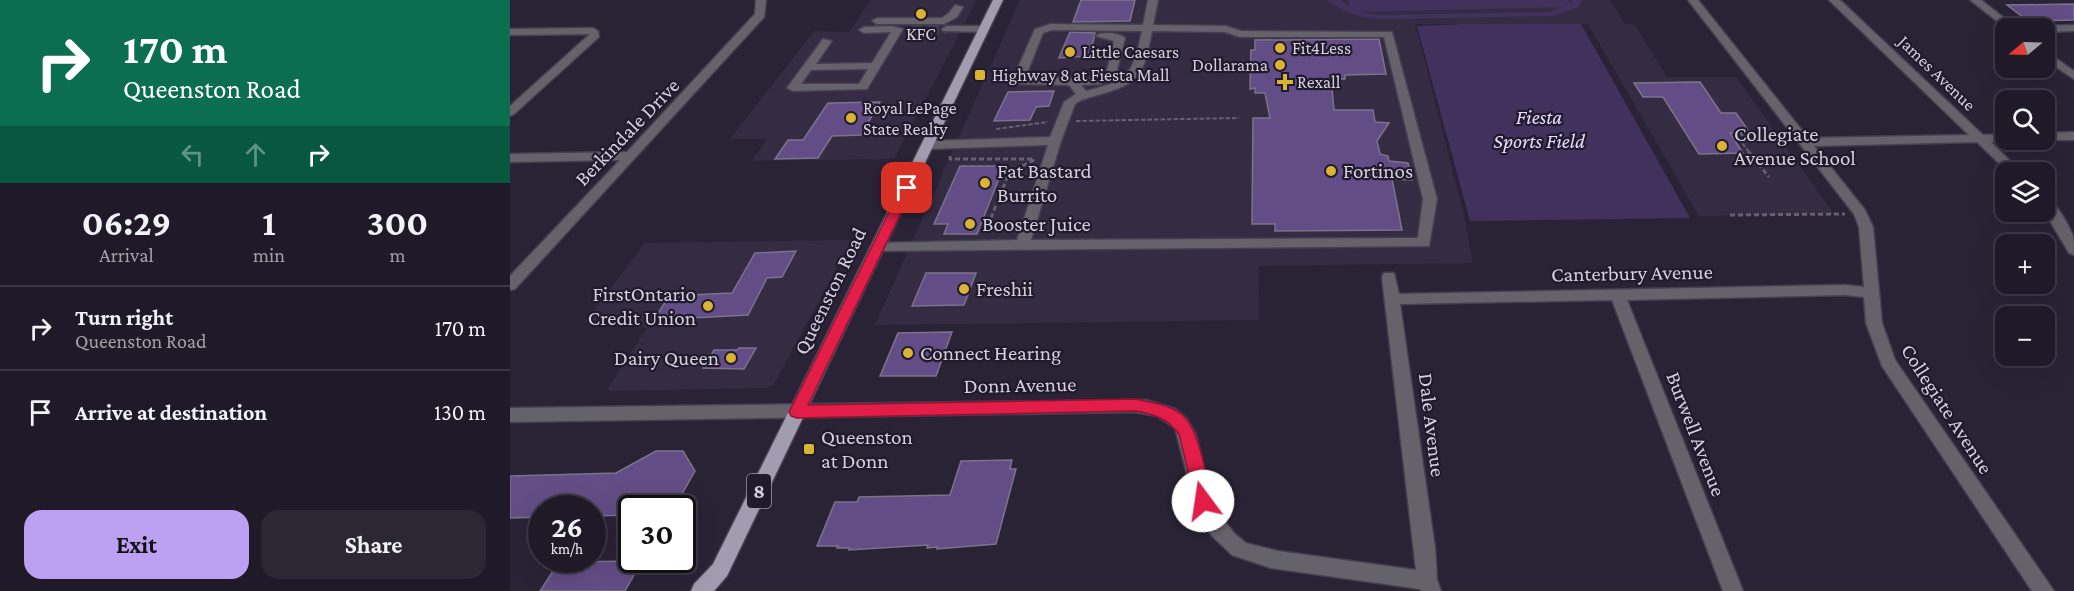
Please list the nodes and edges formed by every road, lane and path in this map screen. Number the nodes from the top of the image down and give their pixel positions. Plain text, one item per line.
1 (761, 0) edge
2 (998, 0) edge
3 (1154, 0) edge
4 (1694, 0) edge
5 (1834, 0) edge
6 (1975, 0) edge
7 (958, 7) dead end
8 (1999, 18) edge
9 (877, 21) dead end
10 (1148, 28) junction
11 (2074, 28) edge
12 (898, 29) junction
13 (912, 29) tunnel mouth
14 (946, 29) tunnel mouth
15 (984, 29) junction
16 (2055, 29) edge
17 (864, 30) dead end
18 (510, 32) edge
19 (1036, 36) junction
20 (827, 41) dead end
21 (2055, 61) edge
22 (876, 66) junction
23 (808, 67) junction
24 (2074, 76) edge
25 (1072, 82) junction
26 (1083, 95) junction
27 (510, 112) edge
28 (1239, 118) dead end
29 (1062, 122) junction
30 (996, 129) dead end
31 (1782, 134) dead end
32 (2074, 136) edge
33 (2055, 137) edge
34 (1979, 138) junction
35 (1995, 138) edge
36 (1055, 141) junction
37 (1806, 142) junction
38 (928, 145) junction
39 (629, 156) junction
40 (1050, 157) junction
41 (510, 158) edge
42 (2004, 162) edge
43 (1769, 177) dead end
44 (1860, 213) junction
45 (1730, 215) dead end
46 (2055, 216) edge
47 (980, 245) junction
48 (1023, 246) junction
49 (877, 248) junction
50 (2074, 250) edge
51 (1389, 277) dead end
52 (510, 285) edge
53 (1872, 293) junction
54 (1617, 294) junction
55 (1393, 299) junction
56 (797, 412) junction
57 (510, 415) edge
58 (720, 570) junction
59 (1429, 585) edge
60 (701, 591) edge
61 (721, 591) edge
62 (1733, 591) edge
63 (2044, 591) edge

1 - 39 street, Berkindale Drive
2 - 15 main road, Queenston Road / 8
3 - 10 street
4 - 37 street, Collegiate Avenue
5 - 34 street, James Avenue
6 - 8 street
7 - 9 street
10 - 19 street
10 - 26 street
10 - 48 street
11 - 16 street
12 - 13 street
12 - 17 street
12 - 22 street
14 - 15 street
15 - 38 main road, Queenston Road / 8
18 - 27 street
19 - 25 street
19 - 25 street
20 - 23 street
21 - 24 street
22 - 23 street
22 - 23 street
25 - 26 street
26 - 29 street
28 - 29 path
29 - 30 path
29 - 36 street
31 - 43 path
32 - 33 street
34 - 35 street
34 - 37 street
34 - 42 street, James Avenue
36 - 38 street
36 - 40 street
37 - 44 street, Collegiate Avenue
38 - 49 main road, Queenston Road / 8
39 - 41 street
39 - 52 street, Berkindale Drive
40 - 47 path
40 - 48 street
44 - 45 path
44 - 53 street, Collegiate Avenue
46 - 50 street
47 - 48 street
47 - 49 street
49 - 56 main road, Queenston Road / 8
51 - 55 street, Dale Avenue
53 - 54 street, Canterbury Avenue
53 - 63 street, Collegiate Avenue
54 - 55 street, Canterbury Avenue
54 - 62 street, Burwell Avenue
55 - 59 street, Dale Avenue
56 - 57 street, Donn Avenue
56 - 58 main road, Queenston Road / 8
56 - 59 street, Donn Avenue
58 - 60 main road, Queenston Road / 8
58 - 61 main road, Queenston Road / 8

